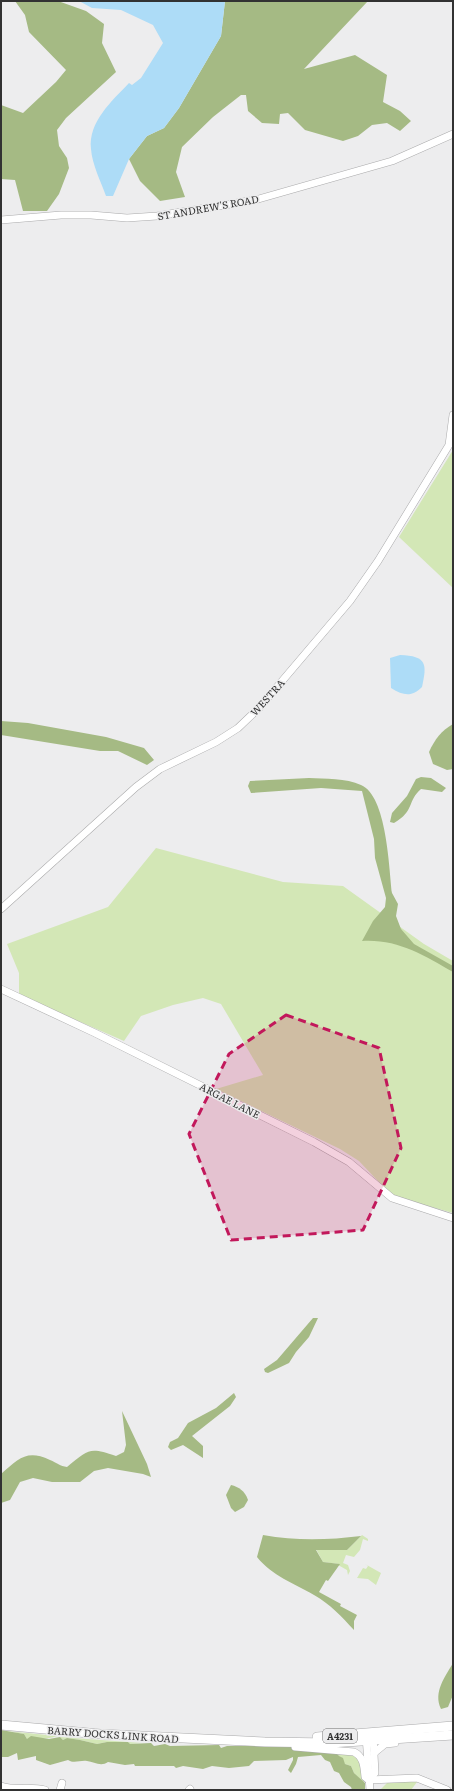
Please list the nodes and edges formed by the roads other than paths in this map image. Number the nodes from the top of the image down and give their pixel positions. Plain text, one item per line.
1 (453, 134) edge
2 (1, 220) edge
3 (453, 415) edge
4 (1, 909) edge
5 (1, 989) edge
6 (453, 1218) edge
7 (453, 1723) edge
8 (1, 1725) edge
9 (453, 1726) edge
10 (402, 1730) junction
11 (453, 1735) edge
12 (370, 1737) junction
13 (226, 1740) junction
14 (374, 1754) junction
15 (369, 1780) junction
16 (1, 1786) edge
17 (45, 1790) edge
18 (370, 1790) edge
19 (447, 1790) edge

1 - 2 street, ST ANDREW'S ROAD
3 - 4 street, WESTRA
5 - 6 street, ARGAE LANE
7 - 10 street
8 - 13 main road, BARRY DOCKS LINK ROAD / A4231
9 - 10 main road, BARRY DOCKS LINK ROAD / A4231
10 - 12 main road, BARRY DOCKS LINK ROAD / A4231
11 - 12 main road, BARRY DOCKS LINK ROAD / A4231
11 - 14 street
12 - 13 main road, BARRY DOCKS LINK ROAD / A4231
12 - 14 street
12 - 15 street
13 - 15 street
14 - 15 street
15 - 18 street
15 - 19 street
16 - 17 street

